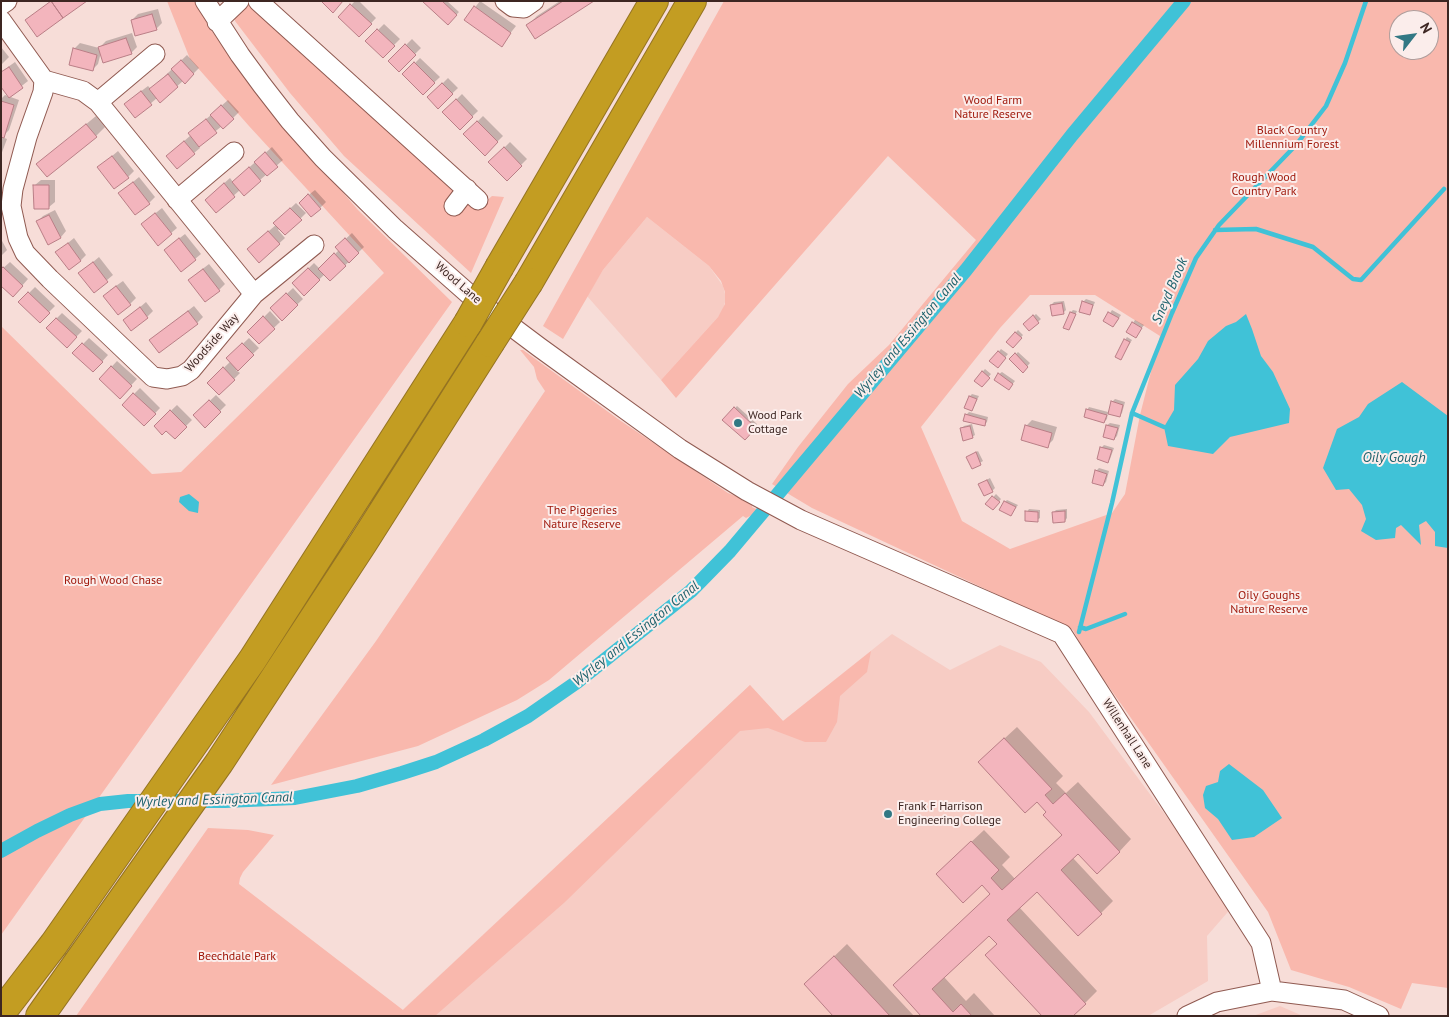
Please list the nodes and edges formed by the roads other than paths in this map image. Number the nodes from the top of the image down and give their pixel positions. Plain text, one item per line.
1 (7, 1) edge
2 (204, 1) edge
3 (239, 1) edge
4 (258, 1) edge
5 (505, 1) edge
6 (534, 1) edge
7 (654, 1) edge
8 (692, 1) edge
9 (1, 5) edge
10 (1, 20) edge
11 (217, 22) junction
12 (155, 53) dead end
13 (44, 80) junction
14 (98, 102) junction
15 (235, 151) dead end
16 (177, 200) junction
17 (454, 206) dead end
18 (316, 244) dead end
19 (254, 294) junction
20 (797, 517) joint
21 (1272, 991) junction
22 (1, 1013) edge
23 (40, 1016) edge
24 (1187, 1016) edge
25 (1379, 1016) edge

1 - 9 street
2 - 11 street, Wood Lane
3 - 11 street
4 - 17 street
5 - 6 street
7 - 22 highway, bridge
8 - 23 highway, bridge
10 - 13 street
11 - 20 street, Wood Lane
12 - 14 street
13 - 14 street
13 - 19 street, Woodside Way
14 - 16 street
15 - 16 street
16 - 19 street
18 - 19 street
20 - 21 street, Willenhall Lane
21 - 24 street
21 - 25 street

